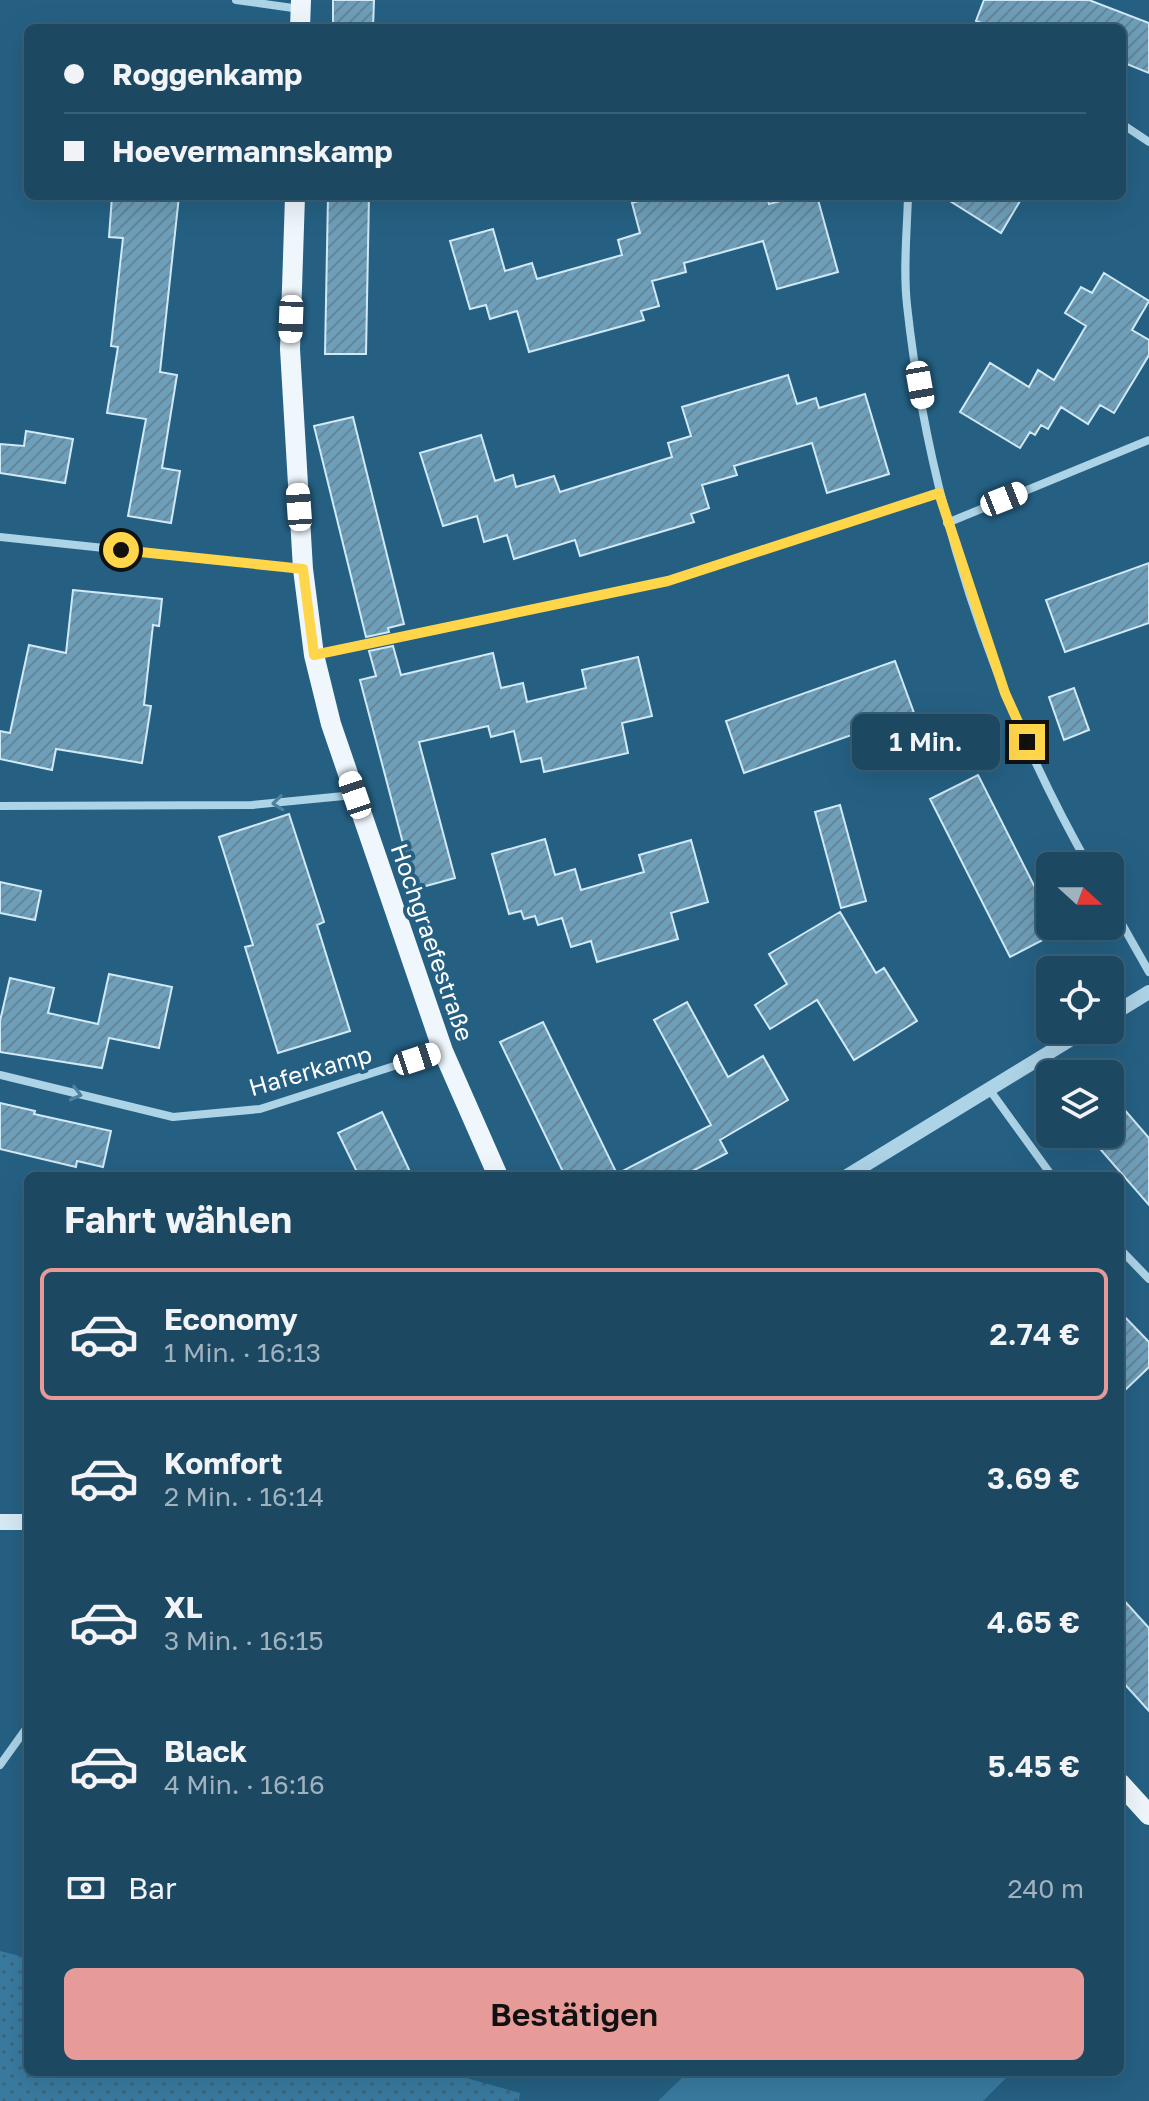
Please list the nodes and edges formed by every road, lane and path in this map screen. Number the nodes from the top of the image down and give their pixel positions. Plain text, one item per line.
1 (236, 0) edge
2 (300, 12) edge
3 (1126, 127) edge
4 (1149, 142) edge
5 (295, 200) edge
6 (908, 200) edge
7 (1149, 440) edge
8 (939, 493) junction
9 (947, 523) junction
10 (0, 537) edge
11 (303, 569) junction
12 (314, 655) junction
13 (355, 795) junction
14 (0, 806) edge
15 (1081, 852) edge
16 (1124, 928) edge
17 (1149, 972) edge
18 (1149, 992) edge
19 (1124, 1007) edge
20 (1063, 1044) edge
21 (443, 1051) junction
22 (0, 1075) edge
23 (989, 1089) junction
24 (496, 1172) edge
25 (854, 1172) edge
26 (1049, 1172) edge
27 (1124, 1253) edge
28 (1149, 1279) edge
29 (0, 1522) edge
30 (24, 1522) edge
31 (24, 1732) edge
32 (0, 1765) edge
33 (1124, 1787) edge
34 (1149, 1815) edge

1 - 2 street
3 - 4 street
5 - 11 main road, Hochgraefestraße
6 - 8 street
7 - 9 street
8 - 9 street
8 - 12 street
9 - 15 street
10 - 11 street
11 - 12 main road, Hochgraefestraße
12 - 13 main road, Hochgraefestraße
13 -> 14 street
13 - 21 main road, Hochgraefestraße
16 - 17 street
18 - 19 street
20 - 23 street
22 -> 21 street, Haferkamp
21 - 24 main road, Hochgraefestraße
23 - 25 street
23 - 26 street
27 - 28 street
29 - 30 main road
31 - 32 street
33 - 34 main road

